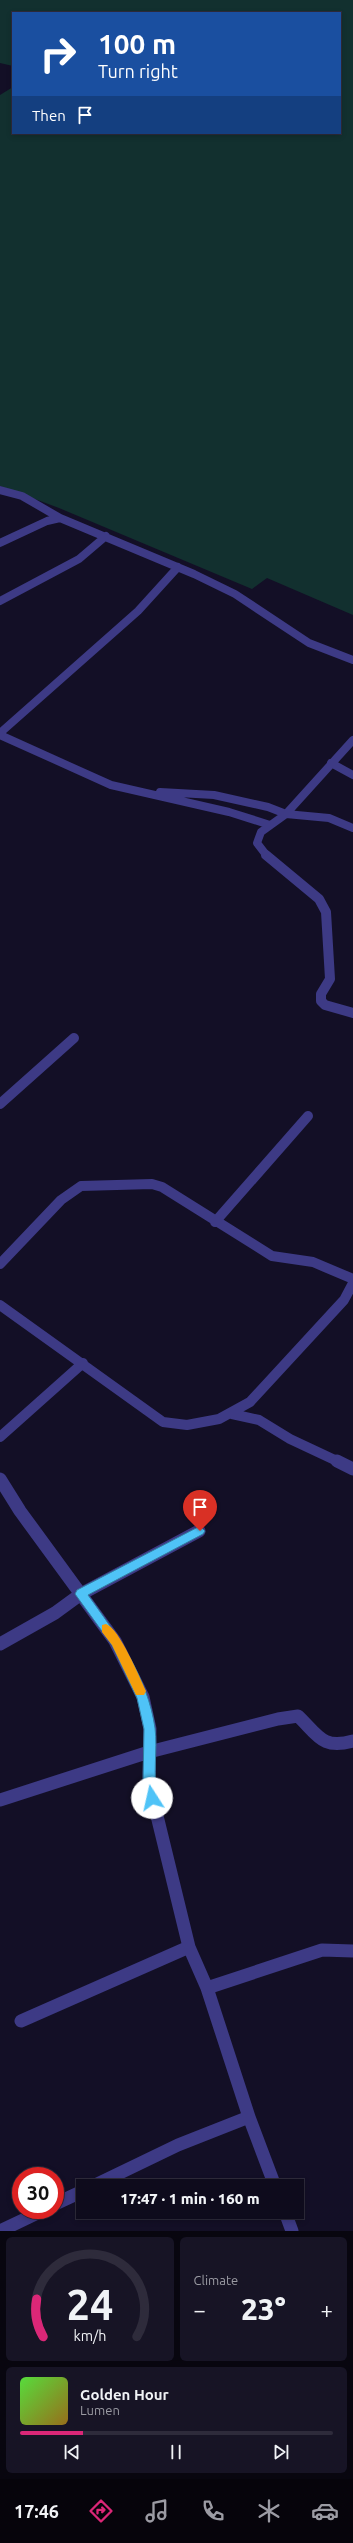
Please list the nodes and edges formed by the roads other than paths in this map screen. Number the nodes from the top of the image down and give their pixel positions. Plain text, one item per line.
1 (0, 490) edge
2 (60, 518) junction
3 (106, 536) junction
4 (0, 543) edge
5 (178, 567) junction
6 (1, 600) edge
7 (353, 660) edge
8 (0, 734) edge
9 (353, 740) edge
10 (331, 764) junction
11 (353, 775) edge
12 (144, 792) junction
13 (286, 814) junction
14 (270, 825) junction
15 (353, 828) edge
16 (353, 1013) edge
17 (74, 1038) dead end
18 (2, 1099) edge
19 (308, 1116) dead end
20 (215, 1222) junction
21 (0, 1264) edge
22 (353, 1279) edge
23 (353, 1283) edge
24 (0, 1305) edge
25 (83, 1363) junction
26 (232, 1414) junction
27 (0, 1438) edge
28 (353, 1469) edge
29 (0, 1479) edge
30 (200, 1531) dead end
31 (81, 1594) junction
32 (0, 1644) edge
33 (353, 1741) edge
34 (149, 1752) junction
35 (0, 1800) edge
36 (189, 1947) junction
37 (353, 1951) edge
38 (207, 1988) junction
39 (22, 2020) dead end
40 (248, 2117) junction
41 (108, 2179) edge
42 (272, 2179) edge
43 (76, 2194) edge
44 (64, 2200) edge
45 (25, 2219) edge
46 (288, 2219) edge
47 (0, 2231) edge
48 (292, 2231) edge

1 - 2 street
2 - 3 street
2 - 4 street
3 - 5 street
3 - 6 street
5 - 7 street
5 - 8 street
8 - 12 street
9 - 10 street
10 - 11 street
10 - 13 street
12 - 13 street
12 - 14 street
13 - 14 street
13 - 15 street
14 - 16 street
17 - 18 street
19 - 20 street
20 - 21 street
20 - 22 street
23 - 26 street
24 - 25 street
25 - 26 street
25 - 27 street
26 - 28 street
29 - 31 street
30 - 31 street
31 - 32 street
31 - 34 street
33 - 34 street
34 - 35 street
34 - 36 street
36 - 38 street
36 - 39 street
37 - 38 street
38 - 40 street
40 - 41 street
40 - 42 street
43 - 44 street
45 - 47 street
46 - 48 street

